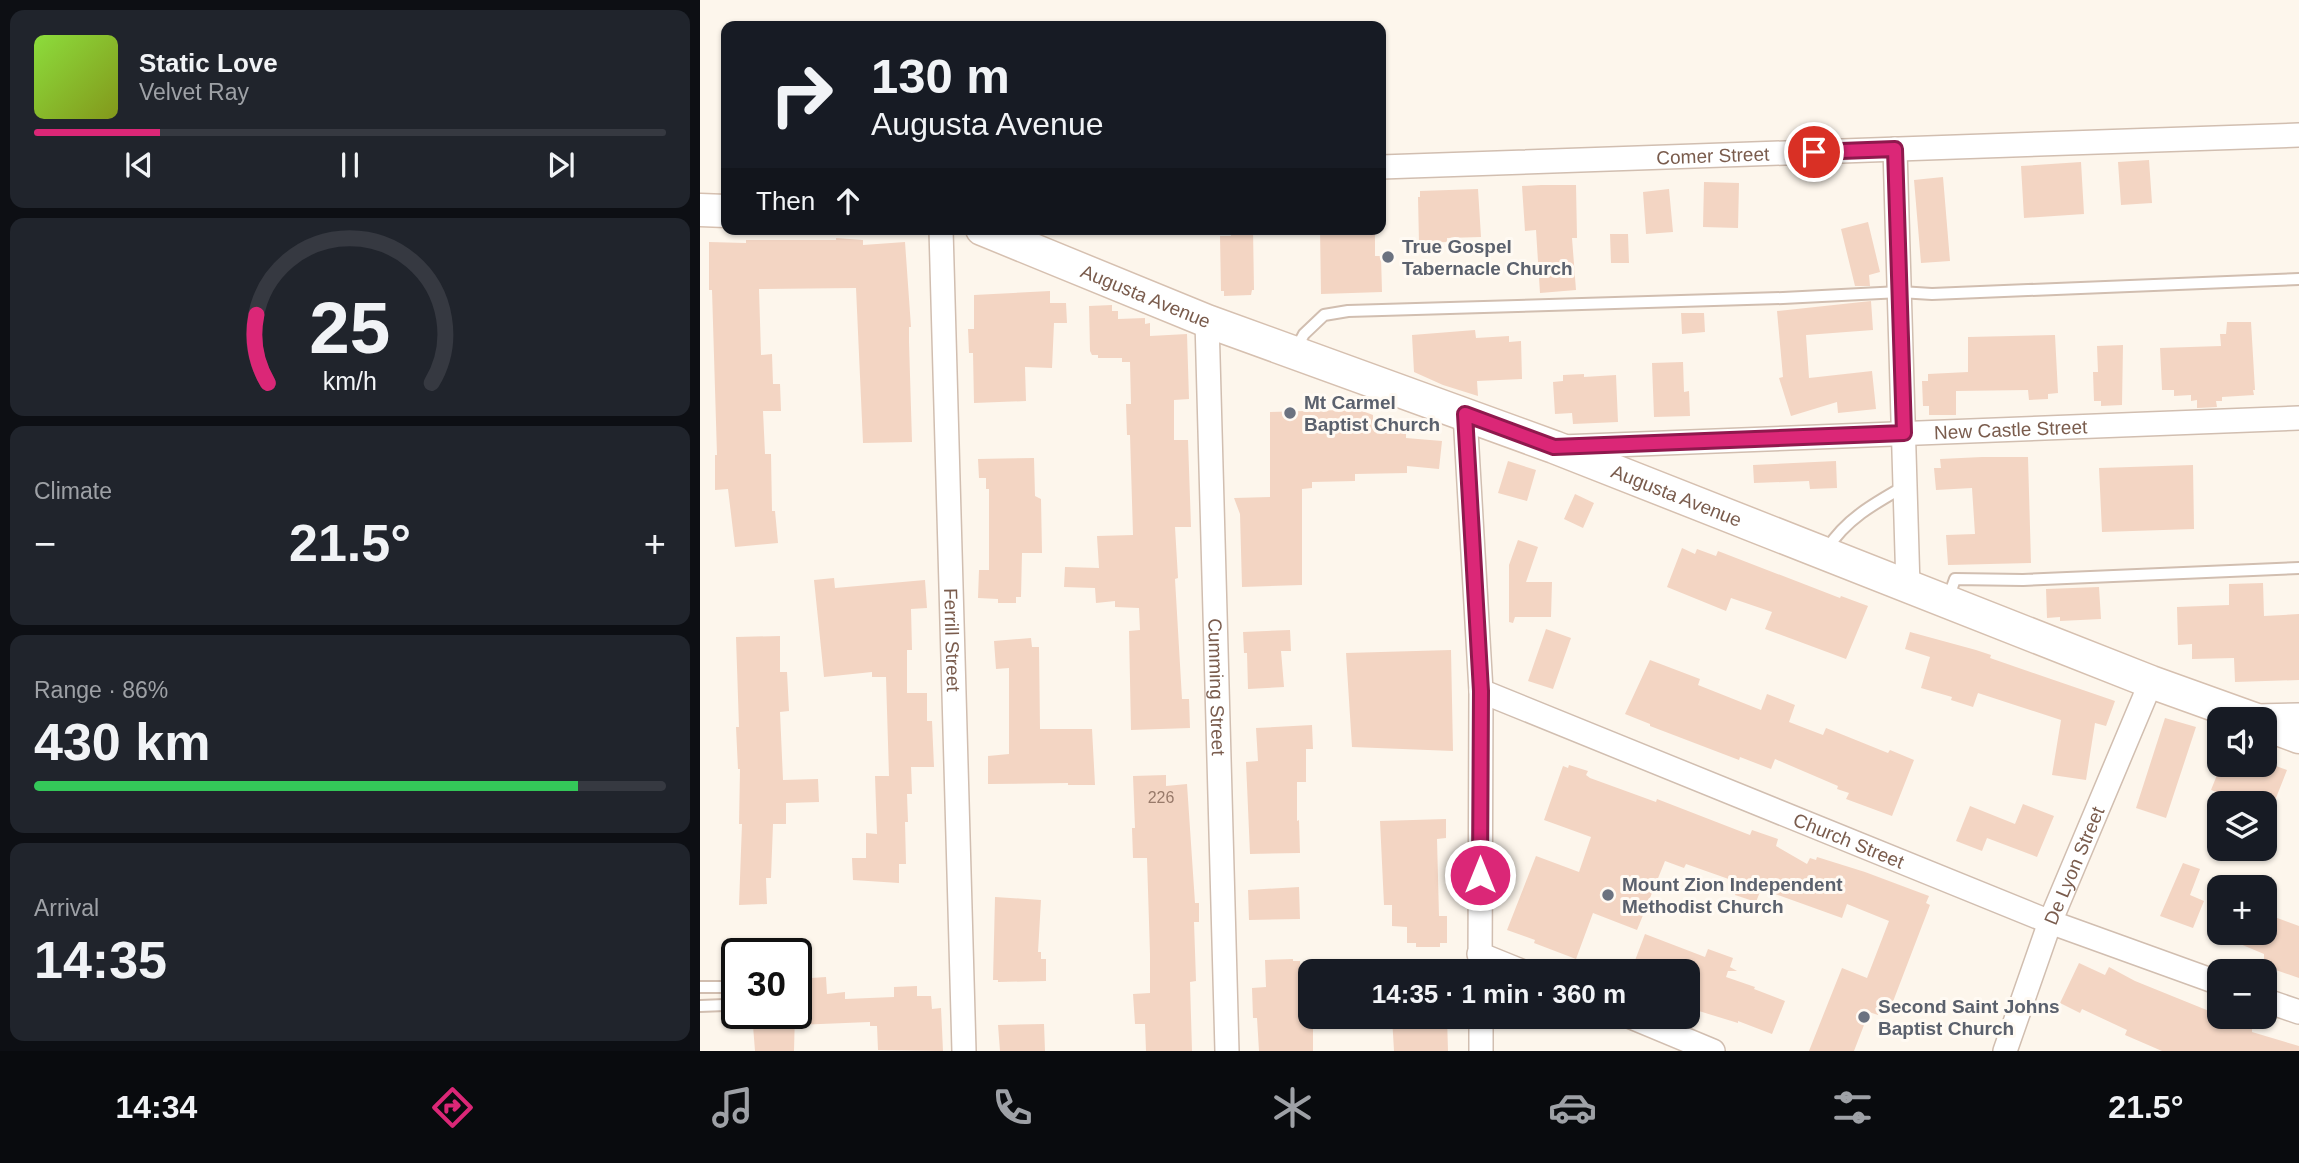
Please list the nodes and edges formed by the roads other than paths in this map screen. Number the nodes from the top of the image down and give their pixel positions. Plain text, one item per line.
1 (2299, 135) edge
2 (1895, 149) junction
3 (1386, 167) edge
4 (700, 211) edge
5 (721, 211) edge
6 (941, 235) edge
7 (997, 235) edge
8 (2299, 279) edge
9 (1900, 292) junction
10 (1207, 321) junction
11 (1294, 352) junction
12 (1465, 414) junction
13 (2299, 418) edge
14 (1904, 433) junction
15 (1554, 447) junction
16 (1905, 486) junction
17 (1824, 554) junction
18 (2299, 568) edge
19 (1908, 587) junction
20 (1946, 602) junction
21 (2151, 682) junction
22 (1481, 691) junction
23 (2219, 707) edge
24 (2299, 715) edge
25 (2277, 718) edge
26 (2277, 728) edge
27 (2299, 737) edge
28 (2050, 922) junction
29 (1480, 959) edge
30 (2207, 979) edge
31 (700, 987) edge
32 (721, 987) edge
33 (2277, 1004) edge
34 (721, 1005) edge
35 (700, 1006) edge
36 (2299, 1012) edge
37 (1481, 1029) edge
38 (1660, 1029) edge
39 (964, 1051) edge
40 (1227, 1051) edge
41 (1481, 1051) edge
42 (1713, 1051) edge
43 (2006, 1051) edge

1 - 2 street, Comer Street
2 - 3 street, Comer Street
2 - 9 street
4 - 5 main road
6 - 39 street, Ferrill Street
7 - 10 main road, Augusta Avenue
8 - 9 lane
9 - 11 lane
9 - 14 street
10 - 11 main road, Augusta Avenue
10 - 40 street, Cumming Street
11 - 12 main road, Augusta Avenue
12 - 15 main road, Augusta Avenue
12 - 22 street
13 - 14 street, New Castle Street
14 - 15 street, New Castle Street
14 - 16 street
15 - 17 main road, Augusta Avenue
16 - 17 lane
16 - 19 street
17 - 19 main road, Augusta Avenue
18 - 20 lane
19 - 20 main road, Augusta Avenue
20 - 21 main road, Augusta Avenue
21 - 23 main road, Augusta Avenue
21 - 28 street, De Lyon Street
22 - 28 street, Church Street
22 - 29 street
24 - 25 street
26 - 27 main road, Augusta Avenue
28 - 30 street, Church Street
28 - 43 street, De Lyon Street
31 - 32 lane
33 - 36 street
34 - 35 lane
37 - 41 street
38 - 42 street

